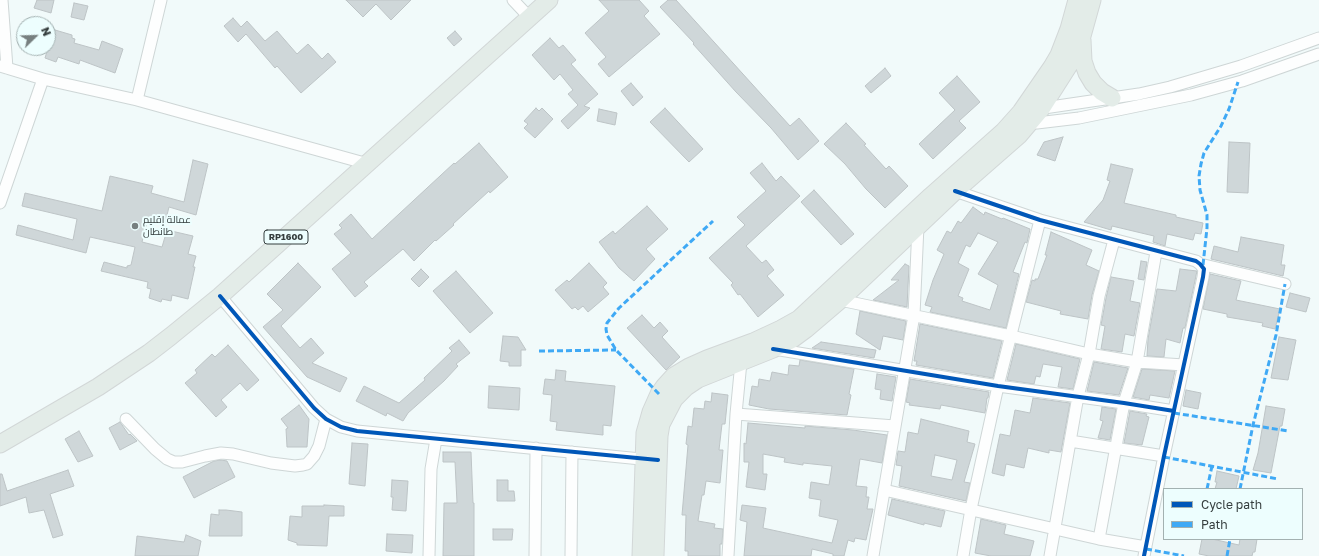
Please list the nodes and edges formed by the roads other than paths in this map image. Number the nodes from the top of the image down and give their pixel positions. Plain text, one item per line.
1 (2, 0) edge
2 (161, 0) edge
3 (513, 0) edge
4 (549, 0) edge
5 (1077, 0) edge
6 (1092, 0) edge
7 (530, 18) junction
8 (1082, 36) junction
9 (1319, 38) edge
10 (1319, 54) edge
11 (4, 67) edge
12 (43, 79) junction
13 (1112, 98) junction
14 (137, 100) junction
15 (1041, 109) junction
16 (1024, 117) junction
17 (368, 164) junction
18 (955, 191) junction
19 (936, 200) junction
20 (0, 202) edge
21 (1040, 220) junction
22 (918, 226) junction
23 (1114, 240) junction
24 (1156, 252) junction
25 (1200, 264) junction
26 (1285, 284) dead end
27 (220, 296) junction
28 (840, 300) junction
29 (914, 315) junction
30 (1011, 336) junction
31 (774, 349) junction
32 (1088, 354) junction
33 (741, 362) junction
34 (1137, 362) junction
35 (1184, 365) junction
36 (904, 370) junction
37 (998, 386) junction
38 (1078, 396) junction
39 (1124, 403) junction
40 (1174, 411) junction
41 (736, 414) junction
42 (126, 419) dead end
43 (326, 419) junction
44 (895, 426) junction
45 (436, 439) junction
46 (1070, 440) junction
47 (0, 444) edge
48 (536, 448) junction
49 (1116, 448) junction
50 (572, 452) junction
51 (1164, 456) junction
52 (651, 460) junction
53 (884, 490) junction
54 (971, 509) junction
55 (1055, 529) junction
56 (1099, 539) junction
57 (1145, 552) edge
58 (429, 556) edge
59 (535, 556) edge
60 (571, 556) edge
61 (641, 556) edge
62 (655, 556) edge
63 (728, 556) edge
64 (872, 556) edge
65 (963, 556) edge
66 (1050, 556) edge

1 - 11 street
2 - 14 street
3 - 7 street
4 - 7 main road, RP1600
5 - 16 main road
6 - 8 main road
7 - 17 main road, RP1600
8 - 13 main road
8 - 15 main road
9 - 13 street
10 - 16 street
11 - 12 street
12 - 14 street
12 - 20 street
13 - 15 street
14 - 17 street
15 - 16 main road
16 - 18 main road
16 - 19 main road
17 - 27 main road, RP1600
18 - 19 main road
18 - 21 street
19 - 22 main road
19 - 52 main road
21 - 23 street
21 - 30 street
22 - 28 main road
22 - 29 street
23 - 24 street
23 - 32 street
24 - 25 street
24 - 34 street
25 - 26 street
25 - 35 street
27 - 43 street
27 - 47 main road, RP1600
28 - 29 street
28 - 31 main road
29 - 30 street
29 - 36 street
30 - 32 street
30 - 37 street
31 - 33 main road
31 - 36 street
32 - 34 street
32 - 38 street
33 - 41 street
33 - 52 main road
34 - 35 street
34 - 39 street
35 - 40 street
36 - 37 street
36 - 44 street
37 - 38 street
37 - 54 street
38 - 39 street
38 - 46 street
39 - 40 street
39 - 49 street
40 - 51 street
41 - 44 street
41 - 63 street
42 - 43 street
43 - 45 street
44 - 53 street
45 - 48 street
45 - 58 street
46 - 49 street
46 - 55 street
48 - 50 street
48 - 59 street
49 - 51 street
49 - 56 street
50 - 52 street
50 - 60 street
51 - 57 street
52 - 61 main road
52 - 62 main road
53 - 54 street
53 - 64 street
54 - 55 street
54 - 65 street
55 - 56 street
55 - 66 street
56 - 57 street

